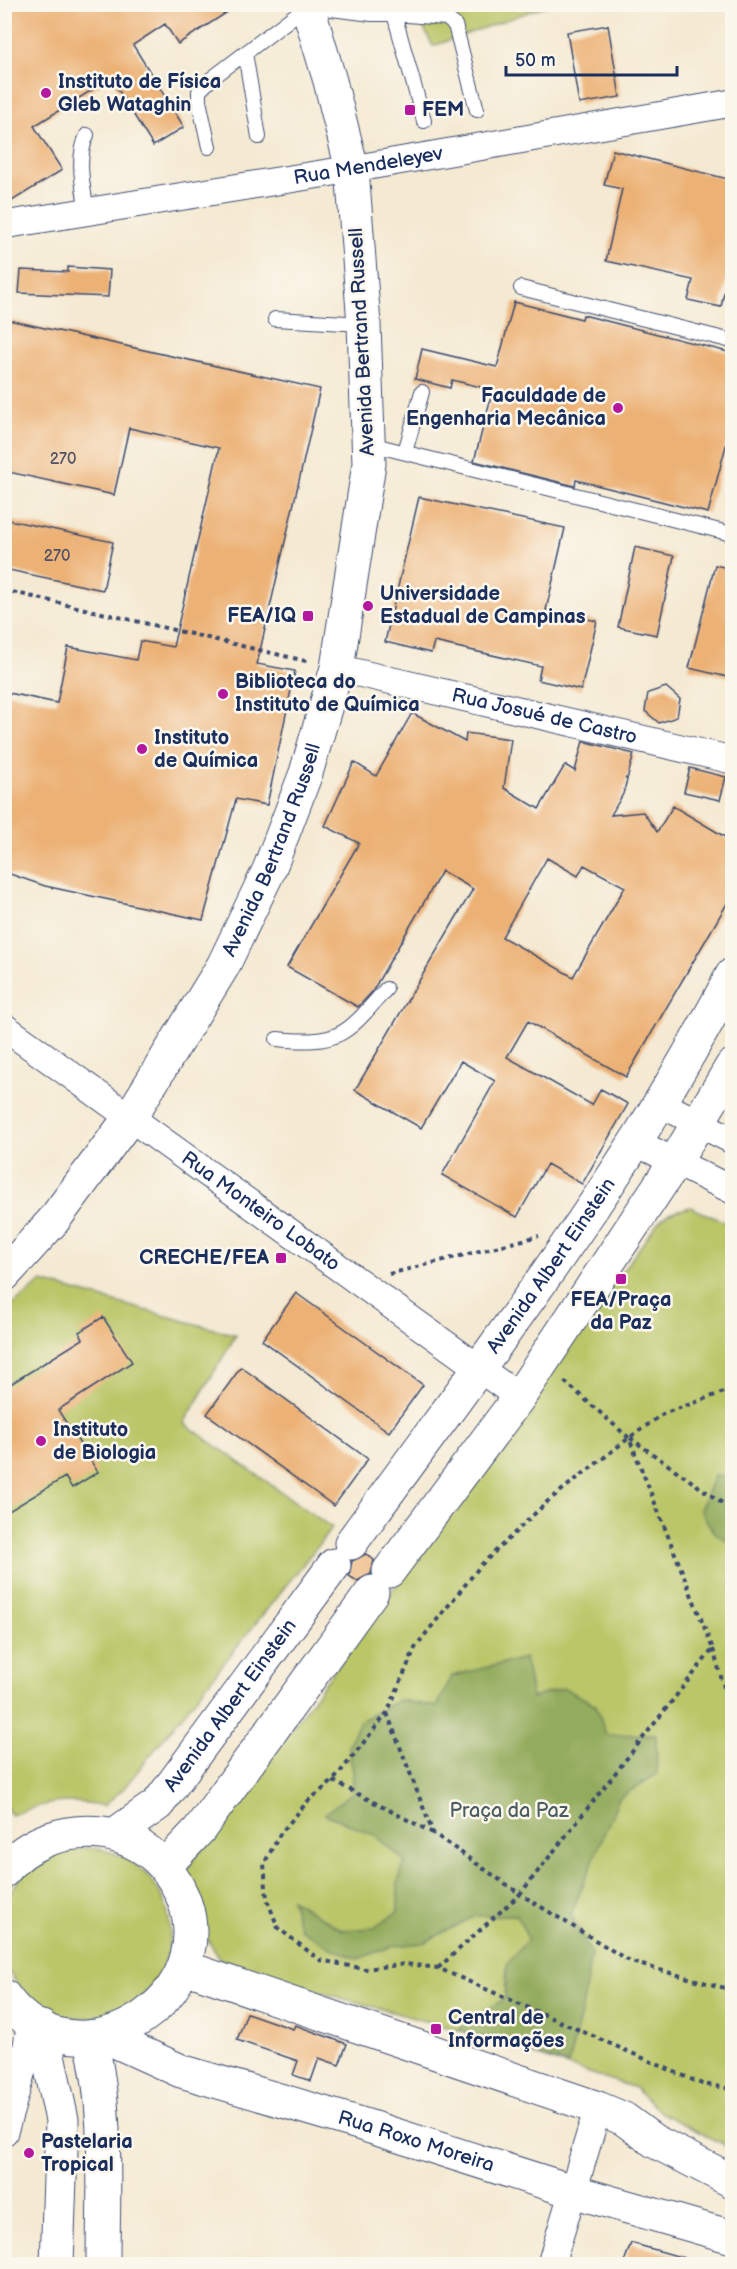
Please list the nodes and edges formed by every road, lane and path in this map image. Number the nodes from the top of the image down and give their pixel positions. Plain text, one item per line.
1 (307, 5) edge
2 (394, 14) junction
3 (244, 53) junction
4 (732, 103) edge
5 (477, 110) dead end
6 (424, 121) dead end
7 (87, 135) dead end
8 (259, 137) dead end
9 (209, 147) dead end
10 (351, 170) junction
11 (87, 212) junction
12 (4, 225) edge
13 (521, 288) dead end
14 (275, 319) dead end
15 (364, 324) junction
16 (732, 341) edge
17 (422, 392) dead end
18 (370, 444) junction
19 (405, 452) junction
20 (732, 534) edge
21 (4, 590) edge
22 (337, 668) junction
23 (732, 760) edge
24 (732, 975) edge
25 (386, 989) dead end
26 (4, 1027) edge
27 (277, 1039) dead end
28 (732, 1066) edge
29 (659, 1103) junction
30 (131, 1116) junction
31 (698, 1123) junction
32 (732, 1140) edge
33 (635, 1142) junction
34 (675, 1162) junction
35 (732, 1190) edge
36 (579, 1226) junction
37 (4, 1275) edge
38 (360, 1282) junction
39 (542, 1362) junction
40 (478, 1367) junction
41 (732, 1389) edge
42 (519, 1397) junction
43 (629, 1438) junction
44 (732, 1510) edge
45 (713, 1648) junction
46 (387, 1713) junction
47 (732, 1715) edge
48 (333, 1781) junction
49 (433, 1833) junction
50 (114, 1835) junction
51 (165, 1866) junction
52 (4, 1871) edge
53 (520, 1894) junction
54 (184, 1967) junction
55 (438, 1968) junction
56 (732, 1990) edge
57 (18, 2009) edge
58 (97, 2036) junction
59 (732, 2089) edge
60 (598, 2108) junction
61 (4, 2132) edge
62 (732, 2181) edge
63 (572, 2191) junction
64 (732, 2237) edge
65 (57, 2265) edge
66 (103, 2265) edge
67 (551, 2265) edge

1 - 2 lane
1 - 3 lane
1 - 10 street, Avenida Bertrand Russell
2 - 5 lane
2 - 6 lane
3 - 8 lane
3 - 9 lane
4 - 10 street, Rua Mendeleyev
7 - 11 lane
10 - 11 street, Rua Mendeleyev
10 - 15 street, Avenida Bertrand Russell
11 - 12 street, Rua Mendeleyev
13 - 16 lane
14 - 15 lane
15 - 18 street, Avenida Bertrand Russell
17 - 19 lane
18 - 19 lane
18 - 22 street, Avenida Bertrand Russell
19 - 20 lane
21 - 22 path
22 - 23 street, Rua Josué de Castro
22 - 30 street, Avenida Bertrand Russell
24 - 29 street, Avenida Albert Einstein
25 - 27 lane
26 - 30 street, Rua Monteiro Lobato
28 - 31 street
29 - 31 street
29 - 33 street, Avenida Albert Einstein
30 - 37 street, Avenida Bertrand Russell
30 - 38 street, Rua Monteiro Lobato
31 - 32 street
31 - 34 street
33 - 34 street
33 - 36 street, Avenida Albert Einstein
34 - 35 street
34 - 39 street
36 - 38 path
36 - 40 street, Avenida Albert Einstein
38 - 40 street, Rua Monteiro Lobato
39 - 42 street
39 - 43 path
40 - 42 street, Rua Monteiro Lobato
40 - 50 street, Avenida Albert Einstein
41 - 43 path
42 - 51 street
43 - 44 path
43 - 45 path
43 - 46 path
45 - 47 path
45 - 53 path
46 - 48 path
46 - 49 path
48 - 49 path
48 - 55 path
49 - 53 path
50 - 51 street
50 - 52 street
51 - 54 street
53 - 55 path
53 - 56 path
54 - 58 street
54 - 60 street
55 - 59 path
57 - 58 street
57 - 61 street
57 - 65 street
58 - 63 street, Rua Roxo Moreira
58 - 66 street
60 - 62 street
60 - 63 street
63 - 64 street, Rua Roxo Moreira
63 - 67 street

